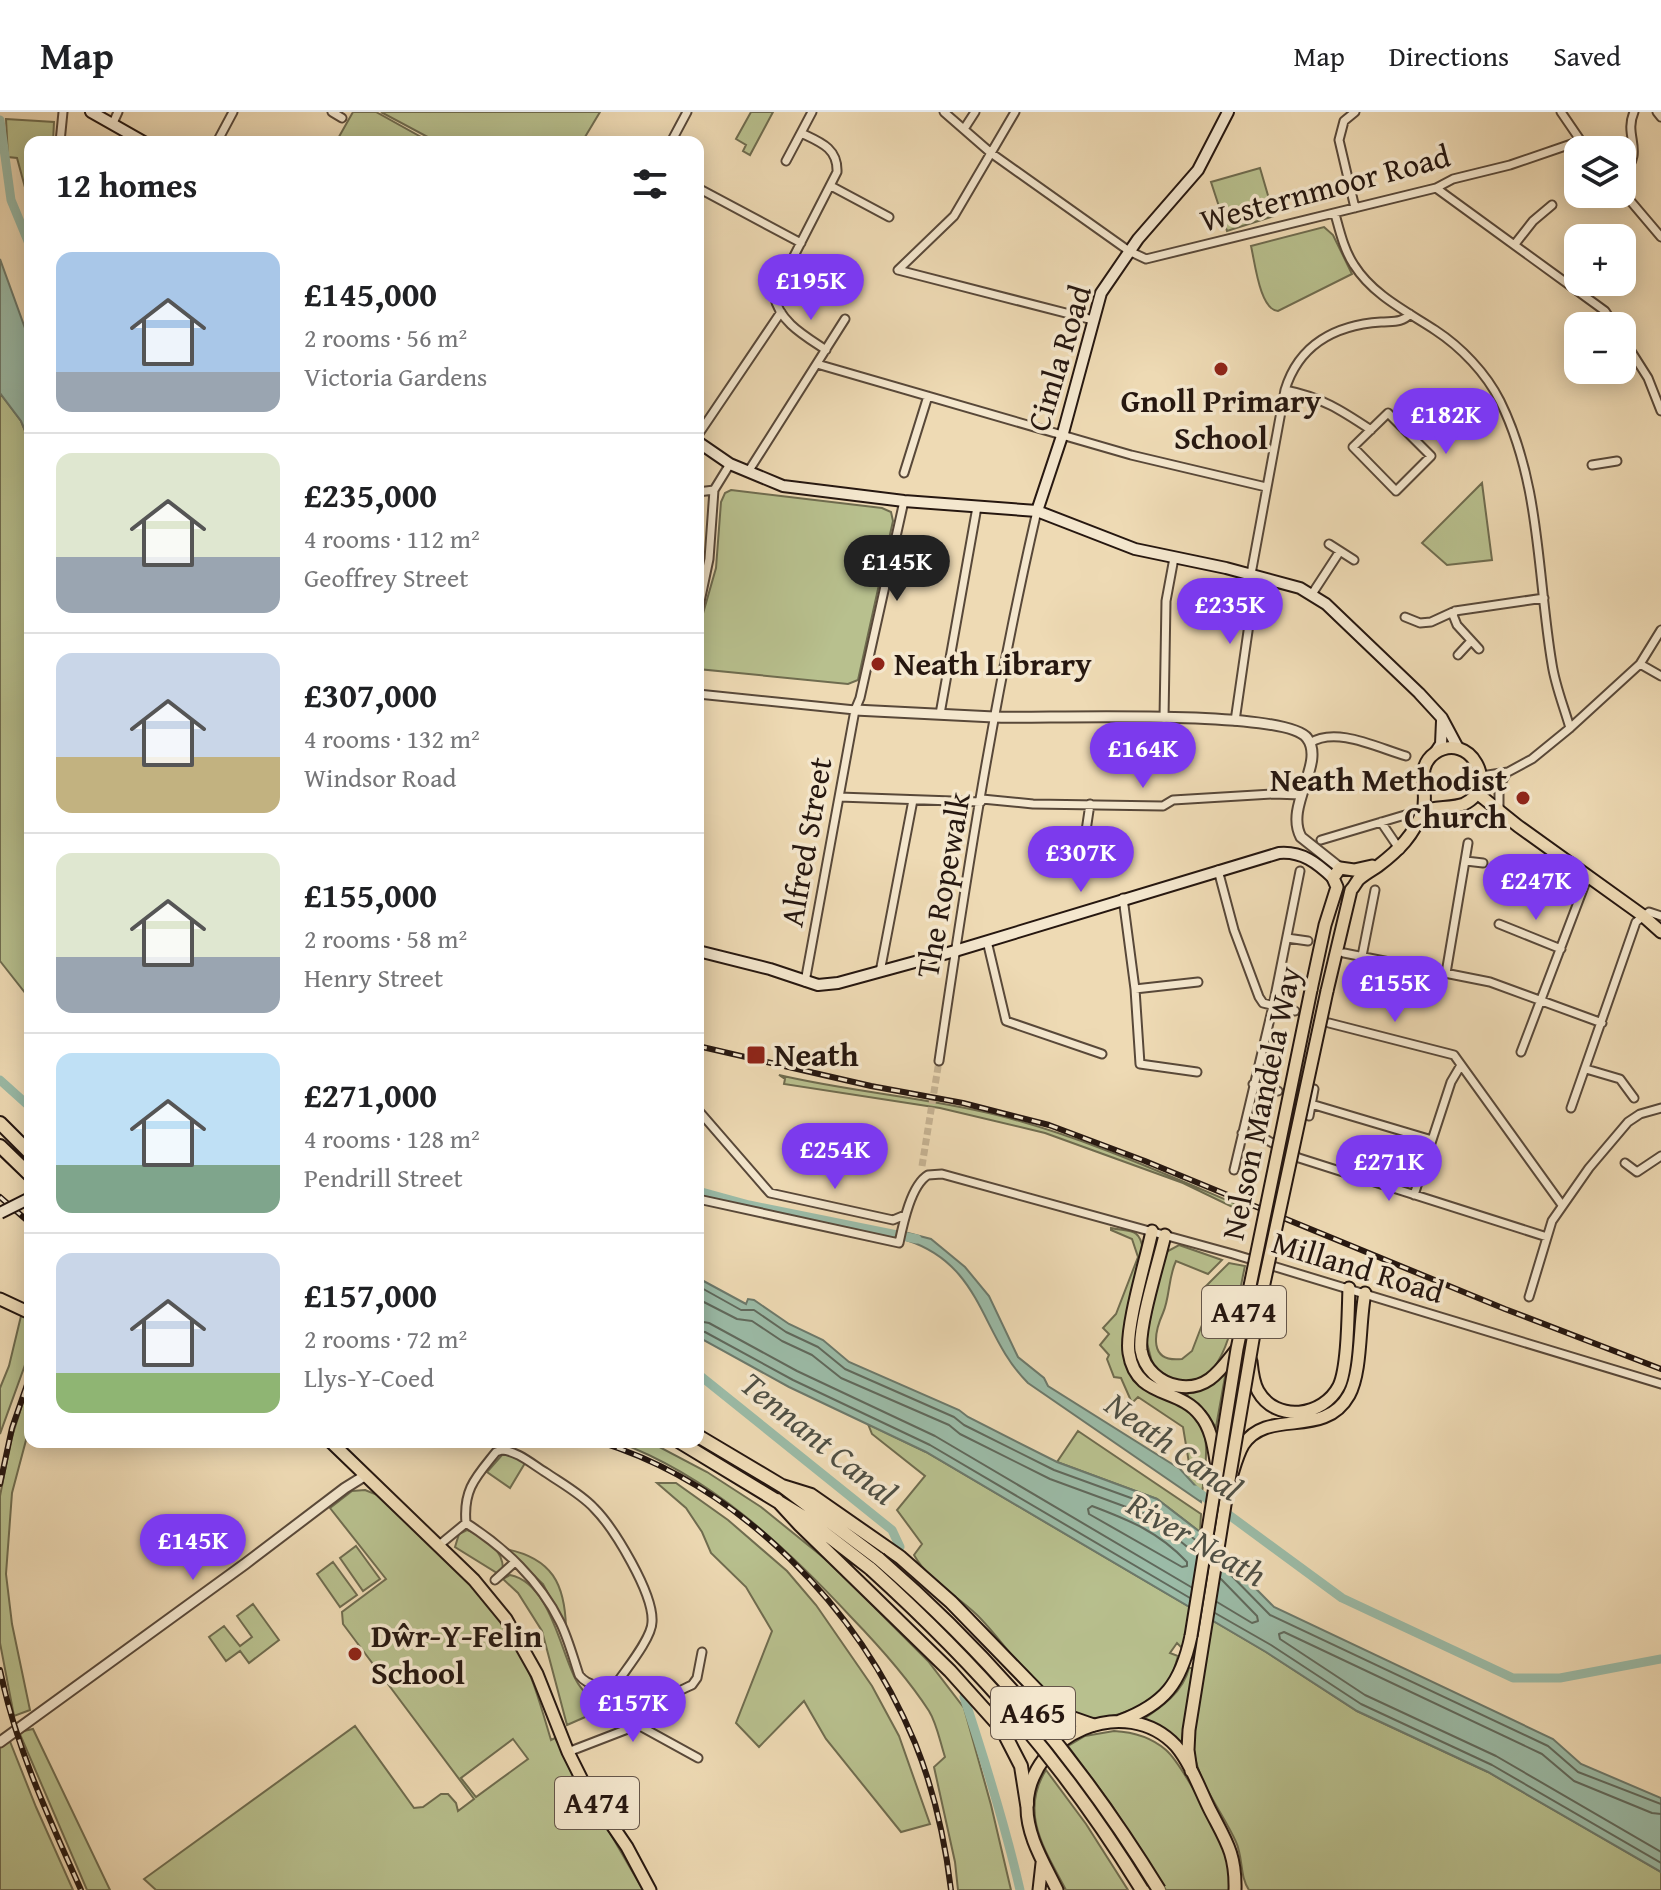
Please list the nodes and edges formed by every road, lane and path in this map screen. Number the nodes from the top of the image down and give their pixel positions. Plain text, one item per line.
1 (63, 112) edge
2 (91, 112) edge
3 (118, 112) edge
4 (233, 112) edge
5 (332, 112) edge
6 (687, 112) edge
7 (812, 112) edge
8 (944, 112) edge
9 (975, 112) edge
10 (1015, 112) edge
11 (1228, 112) edge
12 (1355, 112) edge
13 (1561, 112) edge
14 (1634, 112) edge
15 (1657, 112) edge
16 (1661, 117) edge
17 (342, 118) dead end
18 (113, 123) junction
19 (964, 129) junction
20 (801, 133) junction
21 (61, 136) edge
22 (134, 136) edge
23 (220, 136) edge
24 (674, 136) edge
25 (1577, 136) edge
26 (1632, 136) edge
27 (1564, 146) edge
28 (991, 153) junction
29 (786, 161) dead end
30 (831, 186) junction
31 (1436, 188) junction
32 (704, 191) edge
33 (1552, 205) dead end
34 (1355, 208) junction
35 (1636, 208) edge
36 (1335, 214) junction
37 (889, 217) dead end
38 (1661, 237) edge
39 (801, 243) junction
40 (1515, 244) junction
41 (1129, 251) junction
42 (781, 312) junction
43 (1606, 312) edge
44 (1410, 314) junction
45 (845, 319) dead end
46 (1093, 320) junction
47 (826, 350) junction
48 (1636, 359) edge
49 (817, 364) junction
50 (1285, 390) junction
51 (928, 396) junction
52 (1661, 411) edge
53 (704, 426) edge
54 (1371, 430) junction
55 (1063, 433) junction
56 (704, 446) edge
57 (1617, 461) dead end
58 (730, 464) junction
59 (1592, 465) dead end
60 (748, 472) junction
61 (904, 473) dead end
62 (1266, 487) junction
63 (714, 490) junction
64 (704, 491) edge
65 (904, 501) junction
66 (977, 507) junction
67 (1037, 511) junction
68 (1329, 544) dead end
69 (1340, 551) junction
70 (1174, 558) junction
71 (1354, 560) dead end
72 (1254, 575) junction
73 (704, 583) edge
74 (1312, 594) junction
75 (1544, 598) junction
76 (1455, 611) junction
77 (1405, 617) dead end
78 (1661, 630) edge
79 (1470, 642) junction
80 (1479, 649) dead end
81 (1458, 655) dead end
82 (1640, 664) junction
83 (1661, 676) edge
84 (704, 695) edge
85 (855, 710) junction
86 (940, 714) junction
87 (996, 717) junction
88 (1164, 718) junction
89 (1442, 718) junction
90 (1235, 721) junction
91 (1570, 728) junction
92 (1310, 743) junction
93 (1458, 748) junction
94 (1435, 753) junction
95 (1406, 756) dead end
96 (1508, 772) junction
97 (1481, 776) junction
98 (1426, 790) junction
99 (1477, 793) junction
100 (1301, 795) junction
101 (839, 797) junction
102 (913, 800) junction
103 (982, 800) junction
104 (1090, 804) junction
105 (1443, 805) junction
106 (1499, 810) junction
107 (1422, 811) junction
108 (1405, 815) dead end
109 (1381, 822) junction
110 (1321, 840) dead end
111 (1468, 843) dead end
112 (1400, 850) junction
113 (1466, 861) junction
114 (1483, 863) dead end
115 (1081, 864) dead end
116 (1218, 870) junction
117 (1300, 871) dead end
118 (1588, 876) junction
119 (1337, 878) junction
120 (1354, 880) junction
121 (1375, 890) dead end
122 (1123, 898) junction
123 (1642, 915) junction
124 (1661, 916) edge
125 (1499, 924) dead end
126 (1661, 932) edge
127 (1287, 938) junction
128 (987, 941) junction
129 (1308, 941) dead end
130 (1561, 949) junction
131 (955, 951) junction
132 (704, 952) edge
133 (1344, 953) dead end
134 (1362, 956) junction
135 (880, 972) junction
136 (1446, 973) junction
137 (805, 982) junction
138 (1198, 982) dead end
139 (1135, 989) junction
140 (1541, 1000) junction
141 (1273, 1006) junction
142 (1295, 1011) dead end
143 (1329, 1023) dead end
144 (1602, 1023) junction
145 (1521, 1052) dead end
146 (1102, 1054) dead end
147 (939, 1061) tunnel mouth
148 (1461, 1065) junction
149 (1586, 1069) junction
150 (1197, 1072) dead end
151 (1636, 1081) dead end
152 (1253, 1084) junction
153 (1627, 1086) junction
154 (1314, 1089) dead end
155 (1278, 1091) dead end
156 (1634, 1098) dead end
157 (1311, 1104) junction
158 (1571, 1108) dead end
159 (1661, 1108) edge
160 (1309, 1116) dead end
161 (704, 1117) edge
162 (0, 1123) edge
163 (1242, 1133) junction
164 (1432, 1140) junction
165 (0, 1146) edge
166 (24, 1147) edge
167 (1661, 1156) edge
168 (1625, 1163) dead end
169 (922, 1166) tunnel mouth
170 (24, 1169) edge
171 (1234, 1170) dead end
172 (919, 1183) junction
173 (1414, 1195) junction
174 (704, 1200) edge
175 (24, 1201) edge
176 (1562, 1205) junction
177 (0, 1213) edge
178 (905, 1215) junction
179 (1152, 1231) junction
180 (1165, 1235) junction
181 (1547, 1237) junction
182 (1349, 1288) junction
183 (1365, 1293) junction
184 (1529, 1297) dead end
185 (0, 1299) edge
186 (24, 1310) edge
187 (1135, 1336) junction
188 (1237, 1349) junction
189 (1250, 1353) junction
190 (1661, 1384) edge
191 (704, 1440) edge
192 (337, 1448) edge
193 (690, 1448) edge
194 (1217, 1468) junction
195 (366, 1475) junction
196 (782, 1486) junction
197 (1228, 1486) junction
198 (777, 1500) junction
199 (466, 1523) junction
200 (438, 1546) junction
201 (515, 1562) junction
202 (875, 1564) junction
203 (495, 1580) dead end
204 (702, 1652) dead end
205 (600, 1685) junction
206 (1116, 1722) junction
207 (1092, 1725) junction
208 (0, 1742) edge
209 (568, 1752) junction
210 (698, 1758) dead end
211 (1191, 1771) junction
212 (1027, 1804) junction
213 (1042, 1858) junction
214 (650, 1890) edge
215 (1039, 1890) edge
216 (1057, 1890) edge
217 (1142, 1890) edge
218 (1159, 1890) edge
219 (1235, 1890) edge

1 - 21 street
2 - 18 main road
3 - 18 street
4 - 23 street
5 - 17 street
6 - 24 street
7 - 20 street
8 - 19 street
9 - 19 street
10 - 28 street
11 - 41 main road, Cimla Road
12 - 34 street
13 - 25 street
14 - 26 street
15 - 16 street
18 - 22 main road
19 - 28 street
20 - 29 street
20 - 30 street
27 - 31 street, Westernmoor Road
28 - 41 street
28 - 46 street
30 - 37 street
30 - 39 street
31 - 34 street, Westernmoor Road
31 - 40 street
32 - 39 street
33 - 40 street
34 - 36 street, Westernmoor Road
35 - 38 street
36 - 41 street, Westernmoor Road
36 - 44 street
39 - 42 street
40 - 43 street
41 - 46 main road, Cimla Road
42 - 47 street
42 - 53 street
44 - 50 street
44 - 75 street
45 - 47 street
46 - 55 main road, Cimla Road
47 - 49 street
48 - 52 street
49 - 51 street
49 - 60 street
50 - 54 street
50 - 62 street
51 - 55 street
51 - 61 street
54 - 54 street
55 - 62 street
55 - 67 main road, Cimla Road
56 - 58 main road
57 - 59 street
58 - 60 main road
58 - 63 street
60 - 65 main road
62 - 72 street
63 - 64 street
63 - 73 street
65 - 66 main road
65 - 85 street, Alfred Street
66 - 67 main road
66 - 86 street
67 - 70 main road
67 - 87 street, The Ropewalk
68 - 69 street
69 - 71 street
69 - 74 street
70 - 72 main road
70 - 88 street
72 - 74 main road
72 - 90 street
74 - 89 main road
75 - 76 street
75 - 91 street
76 - 77 street
76 - 79 street
78 - 82 street
79 - 80 street
79 - 81 street
82 - 83 street
82 - 91 street
84 - 85 street
85 - 86 street
85 - 101 street, Alfred Street
86 - 87 street
87 - 88 street
87 - 103 street, The Ropewalk
88 - 90 street
89 - 93 main road
89 - 94 main road
90 - 92 street
91 - 96 street
92 - 95 street
92 - 100 street
93 - 94 main road
93 - 97 main road
94 - 98 main road
96 - 97 street
96 - 106 street
97 - 99 main road
98 - 105 main road
98 - 107 main road
99 - 105 main road
99 - 106 main road
100 - 104 street
100 - 119 street
101 - 102 street
101 - 137 street, Alfred Street
102 - 103 street
102 - 135 street
103 - 104 street
103 - 131 street, The Ropewalk
104 - 115 street
105 - 107 main road
106 - 118 main road
107 - 112 main road
108 - 109 street
109 - 110 street
109 - 112 street
111 - 113 street
112 - 120 main road
113 - 114 street
113 - 136 street
116 - 119 main road
116 - 122 main road
116 - 141 street
117 - 127 street
118 - 123 main road
118 - 130 street
119 - 120 main road
119 - 120 main road
119 - 188 main road, Nelson Mandela Way / A474, bridge
120 - 189 main road, Nelson Mandela Way / A474, bridge
121 - 134 street
122 - 128 main road
122 - 139 street
123 - 124 street
123 - 126 main road
123 - 144 street
125 - 130 street
127 - 129 street
127 - 141 street
128 - 131 main road
128 - 146 street
130 - 140 street
131 - 135 main road
131 - 147 street, The Ropewalk
132 - 137 main road
133 - 134 street
134 - 136 street
135 - 137 main road
136 - 140 street
138 - 139 street
139 - 150 street
140 - 144 street
140 - 145 street
141 - 142 street
141 - 152 street
143 - 148 street
144 - 149 street
148 - 164 street
148 - 176 street
149 - 153 street
149 - 158 street
151 - 153 street
152 - 155 street
152 - 163 street
153 - 156 street
154 - 157 street
157 - 160 street
157 - 164 street
159 - 176 street
161 - 178 street
162 - 166 highway
163 - 171 street
163 - 173 street
164 - 173 street
165 - 170 highway
167 - 168 street
169 - 172 street
172 - 178 street
172 - 179 street, Milland Road
173 - 181 street
174 - 178 street
175 - 177 main road, bridge
176 - 181 street
179 - 180 street, Milland Road
179 - 187 main road
180 - 182 street, Milland Road
180 - 187 main road
181 - 184 street
182 - 183 street, Milland Road
182 - 189 main road
183 - 190 street, Milland Road
183 - 197 main road, bridge
185 - 186 main road
187 - 188 main road
187 - 194 main road
188 - 194 main road, Nelson Mandela Way / A474, bridge
189 - 197 main road, Nelson Mandela Way / A474, bridge
191 - 196 highway, A465
192 - 195 main road, A474
193 - 198 highway, A465
194 - 206 main road, Nelson Mandela Way / A474, bridge
195 - 200 main road, A474
195 - 208 street
196 - 202 highway, A465
196 - 207 highway, A465
197 - 211 main road, Nelson Mandela Way / A474
198 - 202 highway, A465
198 - 212 highway, A465
199 - 200 street
199 - 201 street
199 - 205 street
200 - 209 main road, A474
201 - 203 street
201 - 205 street
202 - 217 highway, A465, bridge
202 - 218 highway, A465, bridge
204 - 205 street
206 - 207 main road
206 - 211 main road
207 - 212 main road
209 - 210 street
209 - 214 main road, A474
211 - 219 main road
212 - 213 main road
213 - 215 main road
213 - 216 main road

